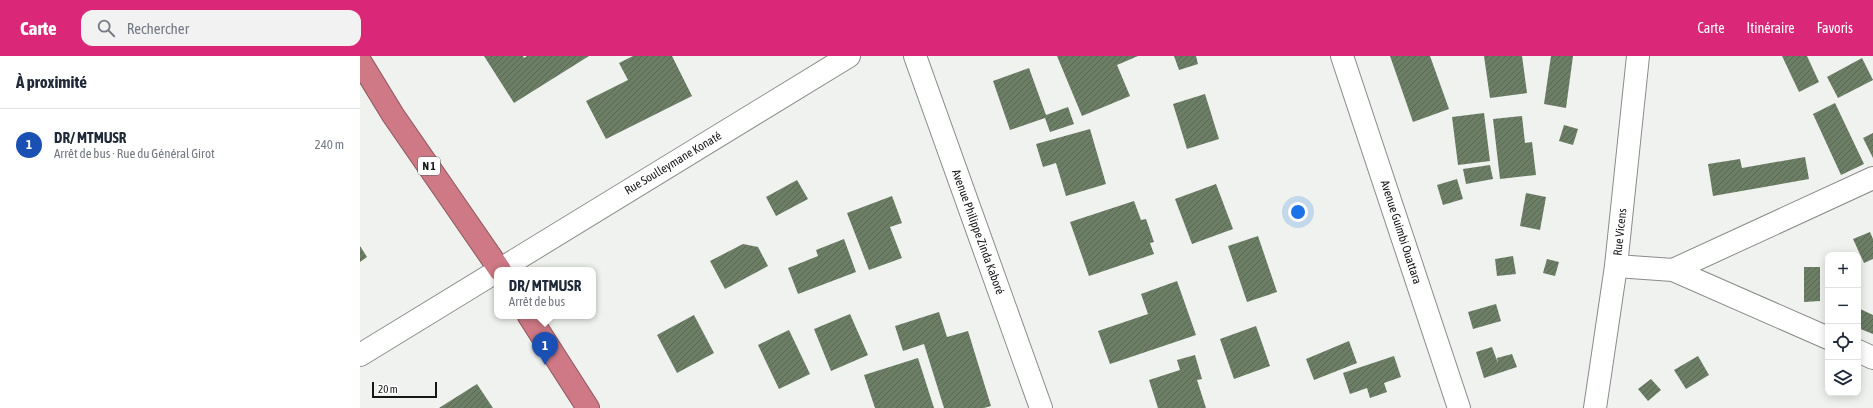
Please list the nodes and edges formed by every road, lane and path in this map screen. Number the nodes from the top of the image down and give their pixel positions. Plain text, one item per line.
1 (849, 56) edge
2 (915, 56) edge
3 (1342, 56) edge
4 (1638, 56) edge
5 (360, 61) edge
6 (1873, 178) edge
7 (1616, 266) junction
8 (499, 267) edge
9 (503, 267) edge
10 (1673, 270) junction
11 (494, 273) edge
12 (531, 319) edge
13 (1825, 337) edge
14 (1861, 352) edge
15 (360, 355) edge
16 (1873, 358) edge
17 (588, 408) edge
18 (1041, 408) edge
19 (1459, 408) edge
20 (1595, 408) edge

1 - 9 street, Rue Soulleymane Konaté
2 - 18 street, Avenue Philippe Zinda Kaboré
3 - 19 street, Avenue Guimbi Ouattara
4 - 7 street, Rue Vicens
5 - 8 highway, N 1
6 - 10 street
7 - 10 street
7 - 20 street, Rue Vicens
10 - 13 street
11 - 15 street, Rue Soulleymane Konaté
12 - 17 highway
14 - 16 street

